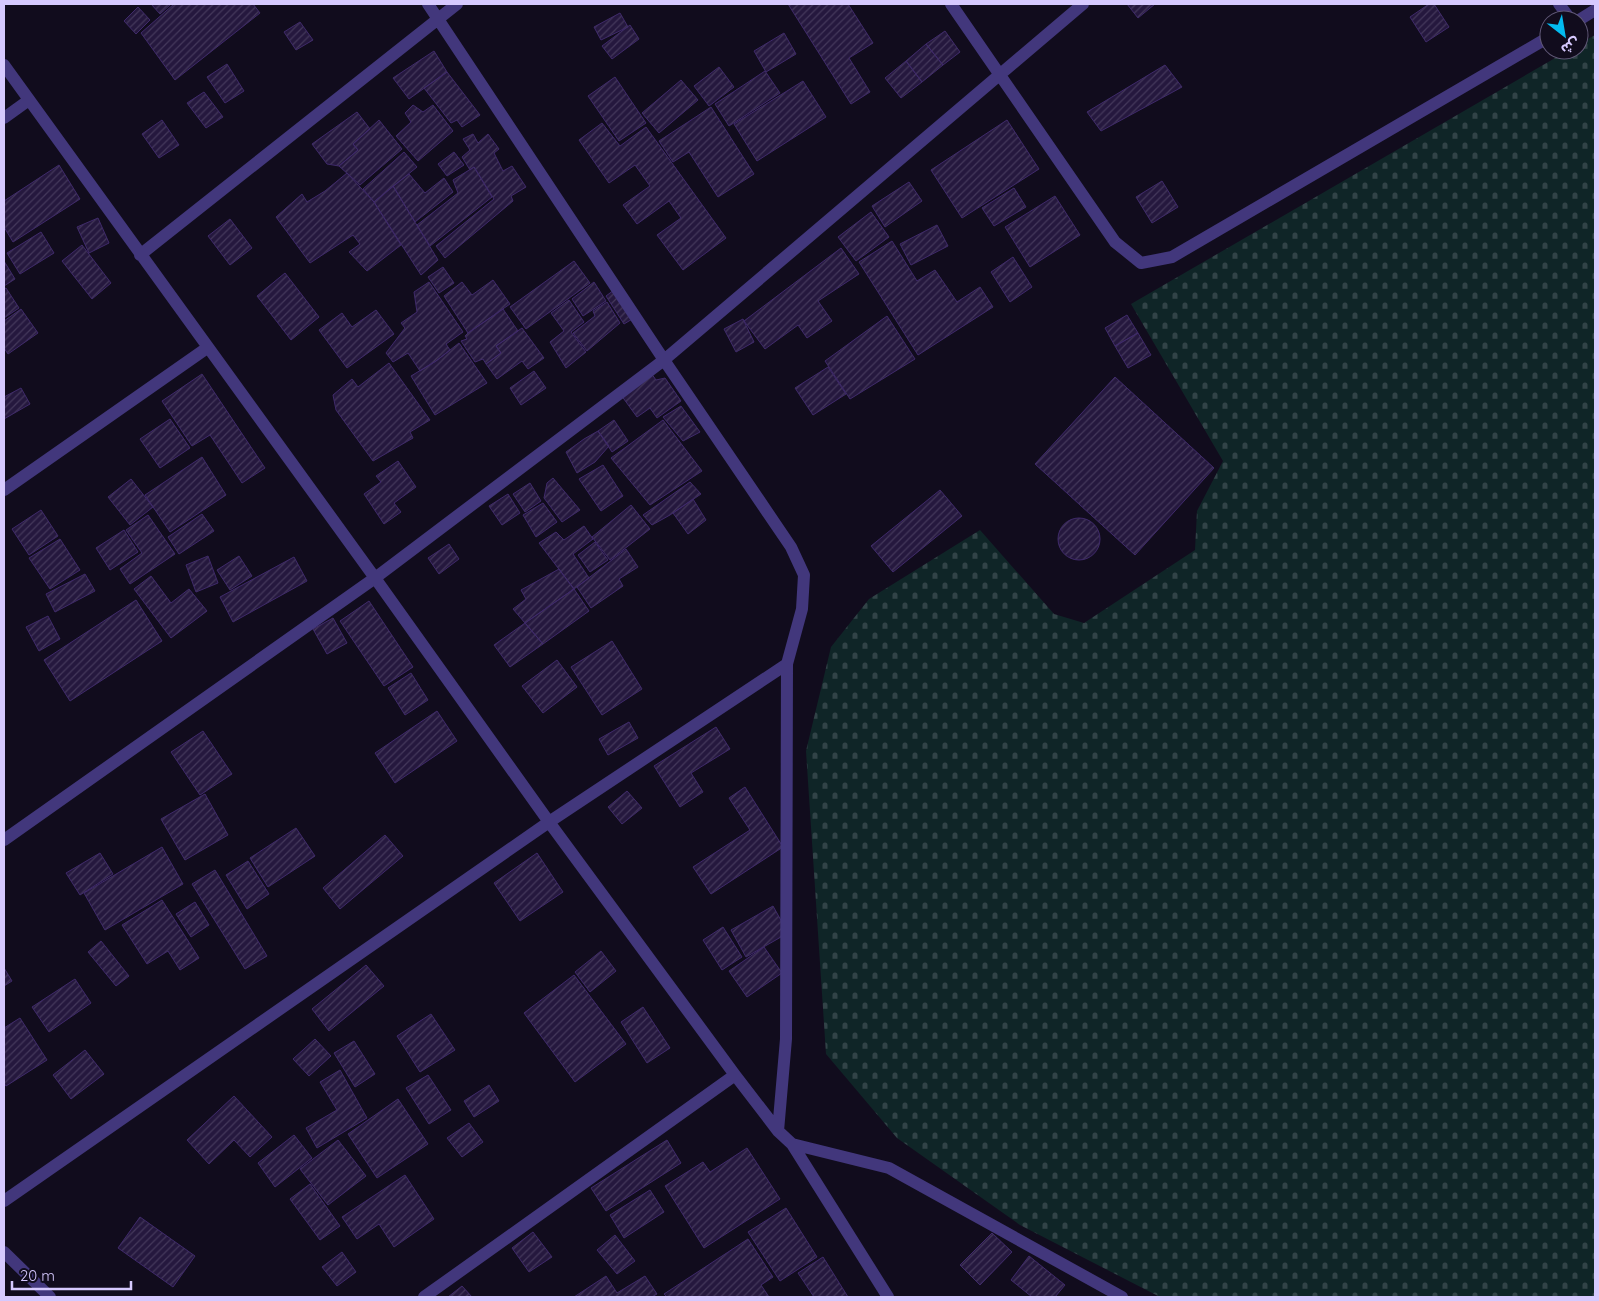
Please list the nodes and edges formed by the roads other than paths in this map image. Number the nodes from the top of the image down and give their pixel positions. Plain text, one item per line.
1 (428, 4) edge
2 (457, 4) edge
3 (951, 4) edge
4 (1083, 4) edge
5 (439, 18) junction
6 (1539, 43) edge
7 (4, 65) edge
8 (999, 74) junction
9 (29, 100) junction
10 (4, 118) edge
11 (140, 255) junction
12 (207, 348) junction
13 (664, 360) junction
14 (4, 490) edge
15 (375, 578) junction
16 (787, 664) junction
17 (549, 822) junction
18 (4, 840) edge
19 (735, 1075) junction
20 (778, 1131) junction
21 (792, 1144) junction
22 (4, 1201) edge
23 (4, 1252) edge
24 (50, 1297) edge
25 (424, 1297) edge
26 (888, 1297) edge
27 (1122, 1297) edge

1 - 5 street
2 - 5 street
3 - 8 street
4 - 8 street
5 - 11 street
5 - 13 street
6 - 8 street
7 - 9 street
8 - 13 street
9 - 10 street
9 - 11 street
11 - 12 street
12 - 14 street
12 - 15 street
13 - 15 street
13 - 16 street
15 - 17 street
15 - 18 street
16 - 17 street
16 - 20 street
17 - 19 street
17 - 22 street
19 - 20 street
19 - 25 street
20 - 21 street
21 - 26 street
21 - 27 street
23 - 24 street

